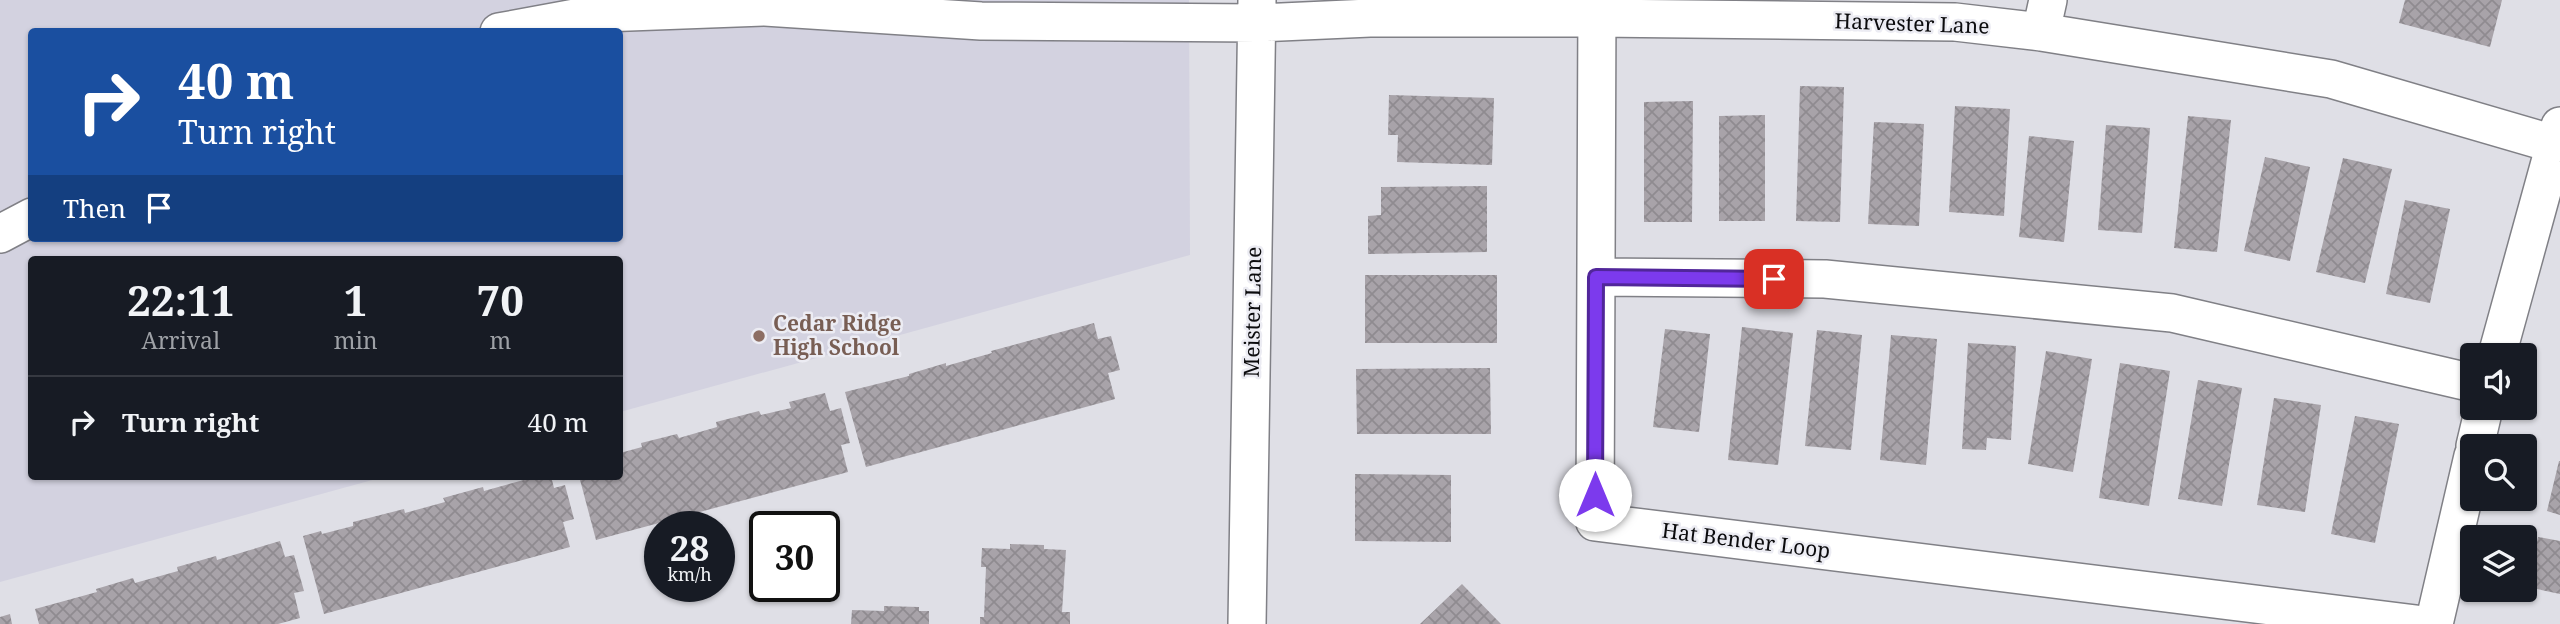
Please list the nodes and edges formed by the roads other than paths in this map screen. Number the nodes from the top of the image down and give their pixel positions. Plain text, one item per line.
1 (1596, 9) edge
2 (981, 11) edge
3 (1257, 12) edge
4 (2044, 16) edge
5 (521, 28) edge
6 (2557, 135) edge
7 (28, 219) edge
8 (0, 234) edge
9 (1596, 277) junction
10 (2500, 343) edge
11 (2460, 380) edge
12 (2460, 511) edge
13 (1247, 624) edge
14 (2416, 624) edge
15 (2434, 624) edge

1 - 3 street, Harvester Lane
1 - 4 street, Harvester Lane
1 - 9 street, Hat Bender Loop
2 - 3 street, Harvester Lane
2 - 5 street, Harvester Lane
3 - 13 street, Meister Lane
4 - 6 street, Harvester Lane
6 - 10 street
7 - 8 street
9 - 11 street
9 - 14 street, Hat Bender Loop
12 - 15 street

